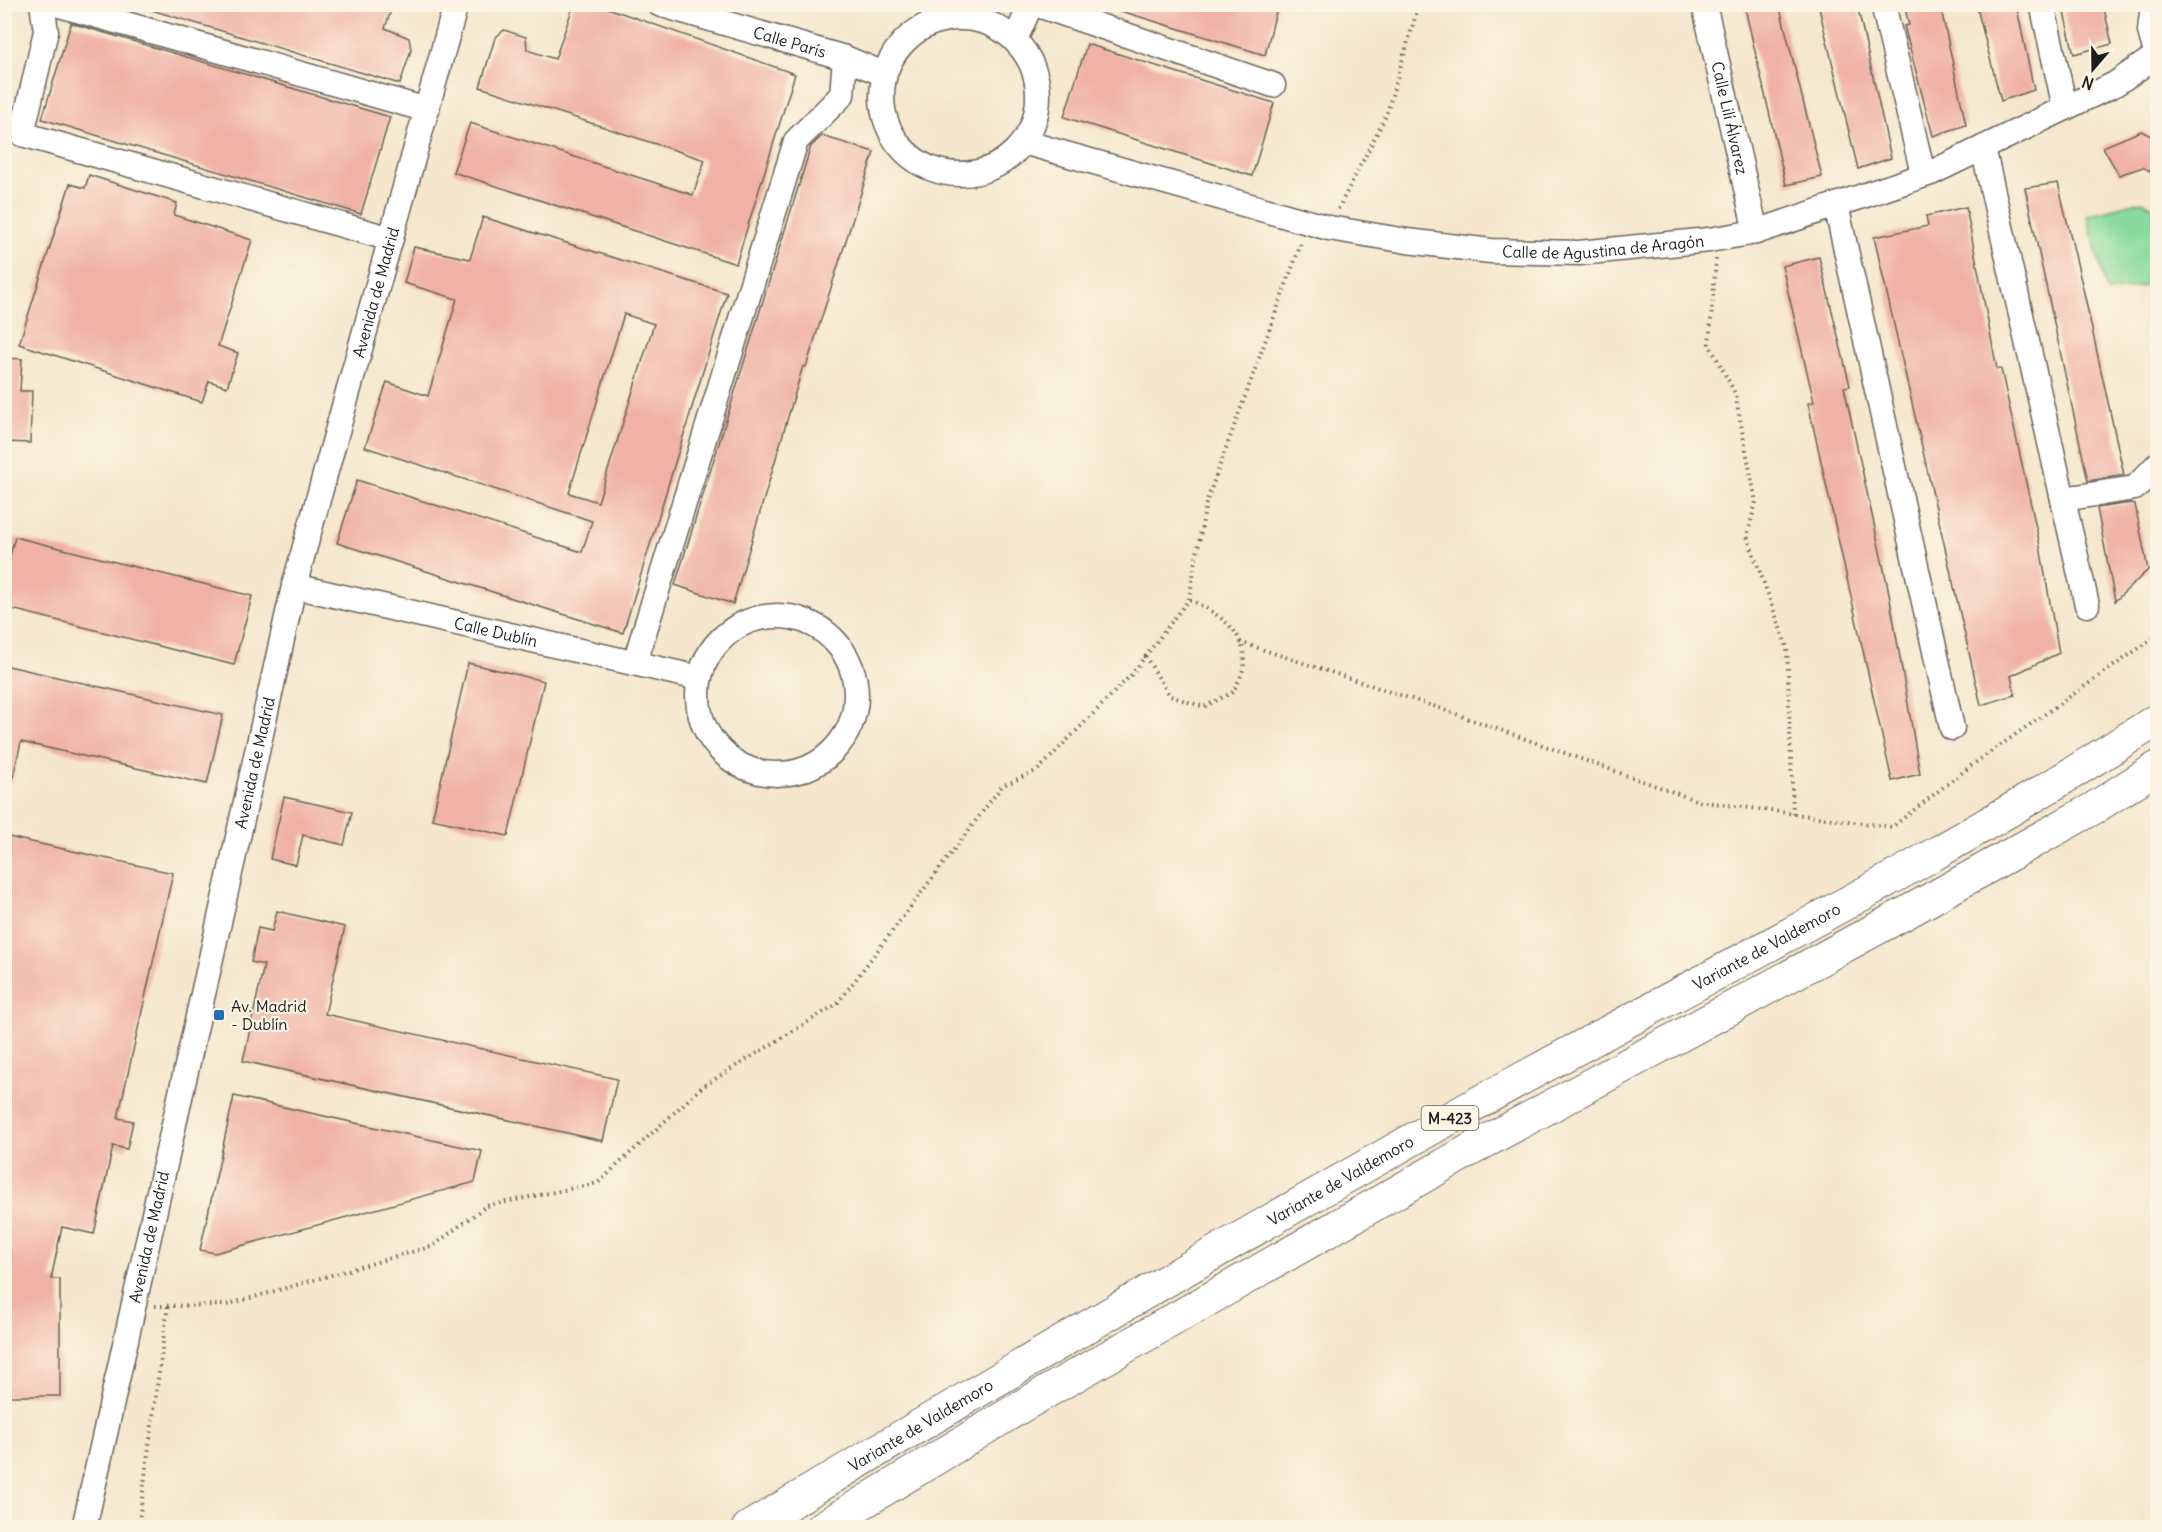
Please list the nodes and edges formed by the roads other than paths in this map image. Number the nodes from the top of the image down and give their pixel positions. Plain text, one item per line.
1 (42, 4) edge
2 (56, 4) edge
3 (456, 4) edge
4 (659, 4) edge
5 (1033, 4) edge
6 (1704, 4) edge
7 (1883, 4) edge
8 (2042, 4) edge
9 (2153, 4) edge
10 (1015, 40) junction
11 (845, 58) junction
12 (2156, 58) edge
13 (884, 74) junction
14 (1273, 85) dead end
15 (2066, 108) junction
16 (427, 110) junction
17 (1023, 142) junction
18 (1983, 148) junction
19 (1923, 174) junction
20 (1836, 205) junction
21 (1756, 232) junction
22 (391, 239) junction
23 (2157, 464) edge
24 (2063, 499) junction
25 (294, 586) junction
26 (2087, 605) dead end
27 (635, 662) junction
28 (699, 678) junction
29 (2157, 719) edge
30 (1952, 728) dead end
31 (2157, 767) edge
32 (84, 1527) edge
33 (748, 1527) edge
34 (821, 1527) edge

1 - 22 street
2 - 16 street
3 - 16 street, Avenida de Madrid
4 - 11 street, Calle París
5 - 10 street
5 - 14 street
6 - 21 street, Calle Lilí Álvarez
7 - 19 street
8 - 15 street
9 - 12 street
10 - 13 street
10 - 17 street
11 - 13 street, Calle París
11 - 27 street
12 - 15 street, Calle de Agustina de Aragón
13 - 17 street
15 - 18 street, Calle de Agustina de Aragón
16 - 22 street, Avenida de Madrid
17 - 21 street, Calle de Agustina de Aragón
18 - 19 street, Calle de Agustina de Aragón
18 - 24 street
19 - 20 street, Calle de Agustina de Aragón
20 - 21 street, Calle de Agustina de Aragón
20 - 30 street
22 - 25 street, Avenida de Madrid
23 - 24 street
24 - 26 street
25 - 27 street, Calle Dublín
25 - 32 street, Avenida de Madrid
27 - 28 street, Calle Dublín
28 - 28 street
29 - 33 main road, Variante de Valdemoro / M-423
31 - 34 main road, M-423

